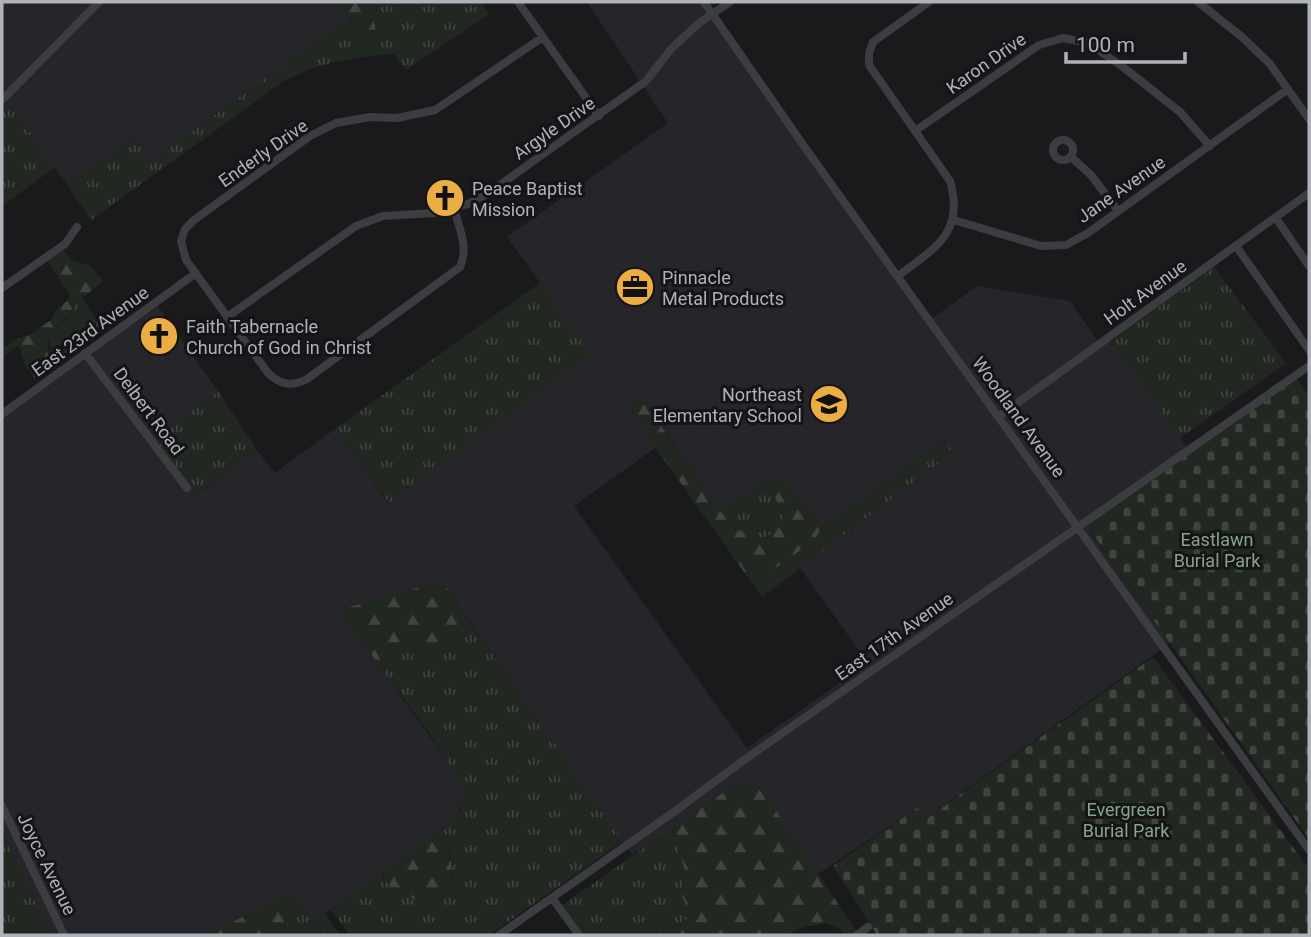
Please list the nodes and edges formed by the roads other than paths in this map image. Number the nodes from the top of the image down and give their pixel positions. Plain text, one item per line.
1 (99, 2) edge
2 (518, 2) edge
3 (704, 2) edge
4 (730, 2) edge
5 (929, 2) edge
6 (1198, 2) edge
7 (712, 14) junction
8 (543, 37) junction
9 (1288, 89) junction
10 (2, 100) edge
11 (599, 116) junction
12 (1309, 119) edge
13 (915, 131) junction
14 (1210, 146) junction
15 (1071, 157) dead end
16 (1309, 193) edge
17 (454, 208) junction
18 (1118, 211) junction
19 (1276, 218) junction
20 (954, 220) junction
21 (77, 227) dead end
22 (1236, 246) junction
23 (1309, 266) edge
24 (196, 274) junction
25 (898, 276) junction
26 (2, 288) edge
27 (228, 317) junction
28 (1309, 350) edge
29 (85, 354) junction
30 (1309, 366) edge
31 (2, 414) edge
32 (998, 417) junction
33 (187, 488) dead end
34 (1079, 527) junction
35 (2, 806) edge
36 (1309, 850) edge
37 (552, 898) junction
38 (868, 927) dead end
39 (64, 935) edge
40 (499, 935) edge
41 (579, 935) edge
42 (857, 935) edge

1 - 10 street
2 - 8 street
3 - 7 street, Woodland Avenue
4 - 7 street, Argyle Drive
5 - 13 street
6 - 9 street
7 - 11 street, Argyle Drive
7 - 25 street, Woodland Avenue
8 - 11 street
8 - 24 street, Enderly Drive
9 - 12 street
9 - 14 street, Jane Avenue
11 - 17 street, Argyle Drive
13 - 14 street, Karon Drive
13 - 20 street
14 - 18 street, Jane Avenue
15 - 18 street
16 - 19 street, Holt Avenue
17 - 27 street, Argyle Drive
17 - 27 street
18 - 20 street, Jane Avenue
19 - 22 street, Holt Avenue
19 - 23 street
20 - 25 street
21 - 26 street
22 - 28 street
22 - 32 street, Holt Avenue
24 - 27 street
24 - 29 street, East 23rd Avenue
25 - 32 street, Woodland Avenue
29 - 31 street, East 23rd Avenue
29 - 33 street, Delbert Road
30 - 34 street, East 17th Avenue
32 - 34 street, Woodland Avenue
34 - 36 street, Woodland Avenue
34 - 37 street, East 17th Avenue
35 - 39 street, Joyce Avenue
37 - 40 street, East 17th Avenue
37 - 41 street
38 - 42 street

